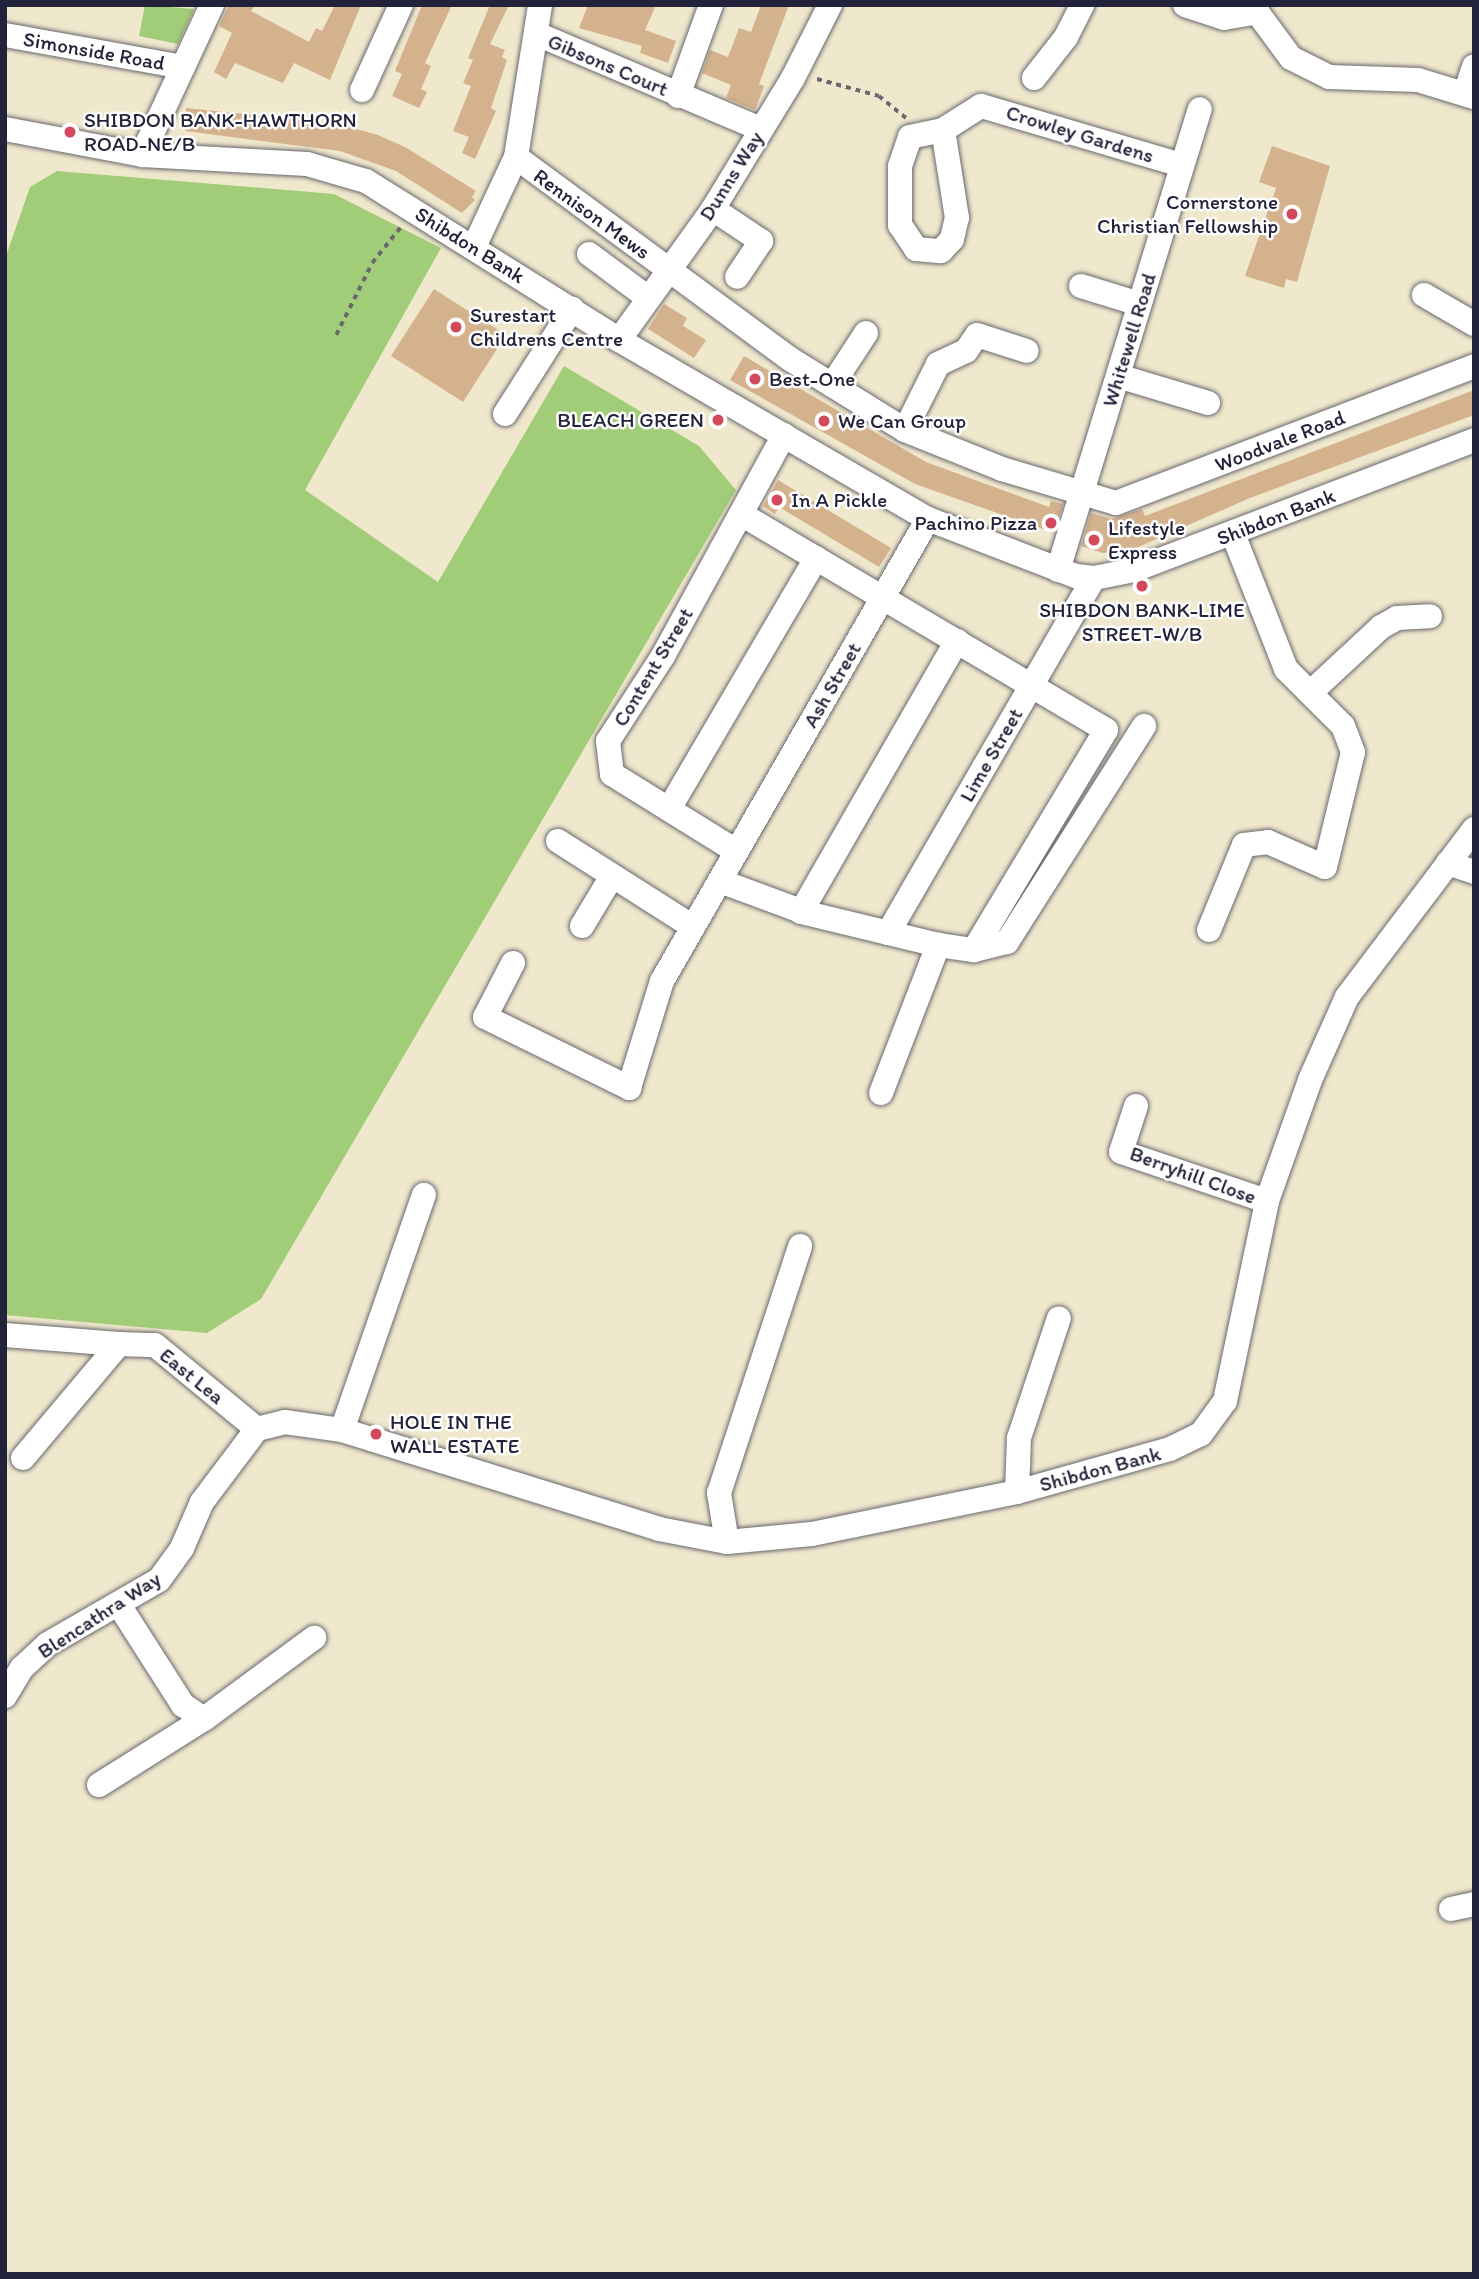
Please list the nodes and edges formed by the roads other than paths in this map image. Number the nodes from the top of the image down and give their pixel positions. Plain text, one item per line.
1 (212, 5) edge
2 (401, 5) edge
3 (540, 5) edge
4 (711, 5) edge
5 (831, 5) edge
6 (1082, 5) edge
7 (1185, 5) edge
8 (537, 34) junction
9 (5, 35) edge
10 (1474, 66) edge
11 (183, 67) junction
12 (1034, 78) dead end
13 (362, 90) dead end
14 (1469, 95) edge
15 (678, 96) junction
16 (1200, 109) dead end
17 (761, 129) junction
18 (6, 131) edge
19 (943, 131) junction
20 (142, 155) junction
21 (516, 158) junction
22 (1182, 165) junction
23 (713, 209) junction
24 (474, 247) junction
25 (589, 254) dead end
26 (668, 270) junction
27 (737, 277) dead end
28 (1081, 286) dead end
29 (1424, 296) dead end
30 (648, 298) junction
31 (1139, 304) junction
32 (572, 309) junction
33 (1474, 324) edge
34 (866, 333) dead end
35 (619, 340) junction
36 (1027, 351) dead end
37 (1474, 366) edge
38 (1118, 376) junction
39 (832, 385) junction
40 (1208, 403) dead end
41 (505, 414) dead end
42 (905, 430) junction
43 (784, 435) junction
44 (1474, 440) edge
45 (1084, 495) junction
46 (741, 514) junction
47 (928, 519) junction
48 (1233, 534) junction
49 (816, 558) junction
50 (1058, 570) junction
51 (1094, 578) junction
52 (882, 598) junction
53 (1430, 616) dead end
54 (957, 641) junction
55 (1032, 685) junction
56 (1310, 693) junction
57 (1144, 726) dead end
58 (669, 809) junction
59 (1474, 829) edge
60 (558, 841) dead end
61 (736, 851) junction
62 (1448, 863) junction
63 (1474, 872) edge
64 (612, 876) junction
65 (720, 881) junction
66 (801, 912) junction
67 (582, 926) dead end
68 (693, 928) junction
69 (1209, 930) dead end
70 (888, 933) junction
71 (938, 945) junction
72 (974, 950) junction
73 (513, 963) dead end
74 (881, 1093) dead end
75 (1136, 1106) dead end
76 (424, 1195) dead end
77 (1267, 1201) junction
78 (800, 1246) dead end
79 (1059, 1318) dead end
80 (5, 1335) edge
81 (119, 1344) junction
82 (257, 1429) junction
83 (342, 1430) junction
84 (23, 1458) dead end
85 (1017, 1492) junction
86 (727, 1542) junction
87 (119, 1605) junction
88 (314, 1639) dead end
89 (5, 1696) edge
90 (204, 1719) junction
91 (99, 1785) dead end

1 - 11 street
2 - 13 street
3 - 8 street
4 - 15 street, Gibsons Court
5 - 17 street, Dunns Way
6 - 12 street
7 - 14 street
8 - 15 street, Gibsons Court
8 - 21 street
9 - 11 street, Simonside Road
10 - 14 street
11 - 20 street
15 - 17 street, Gibsons Court
16 - 22 street, Whitewell Road
17 - 23 street, Dunns Way
18 - 20 street, Shibdon Bank
19 - 19 street, Crowley Gardens
19 - 22 street, Crowley Gardens
20 - 24 street, Shibdon Bank
21 - 24 street
21 - 26 street, Rennison Mews
22 - 31 street, Whitewell Road
23 - 26 street, Dunns Way
23 - 27 street
24 - 32 street, Shibdon Bank
25 - 30 street
26 - 30 street, Dunns Way
26 - 39 street, Rennison Mews
28 - 31 street
29 - 33 street
30 - 35 street, Dunns Way
31 - 38 street, Whitewell Road
32 - 35 street, Shibdon Bank
32 - 41 street
34 - 39 street
35 - 43 street, Shibdon Bank
36 - 42 street
37 - 45 street, Woodvale Road
38 - 40 street
38 - 45 street, Whitewell Road
39 - 42 street, Woodvale Road
42 - 45 street, Woodvale Road
43 - 46 street, Content Street
43 - 47 street, Shibdon Bank
44 - 48 street, Shibdon Bank
45 - 50 street, Whitewell Road
46 - 49 street
46 - 58 street, Content Street
47 - 50 street, Shibdon Bank
47 - 52 street, Ash Street
48 - 51 street, Shibdon Bank
48 - 56 street
49 - 52 street
49 - 58 street
50 - 51 street, Shibdon Bank
51 - 55 street, Lime Street
52 - 54 street
52 - 61 street, Ash Street
53 - 56 street
54 - 55 street
54 - 66 street
55 - 70 street, Lime Street
55 - 72 street
56 - 69 street
57 - 72 street
58 - 61 street, Content Street
59 - 62 street, Shibdon Bank
60 - 64 street
61 - 65 street, Ash Street
62 - 63 street
62 - 77 street, Shibdon Bank
64 - 67 street
64 - 68 street
65 - 66 street
65 - 68 street, Ash Street
66 - 70 street
68 - 73 street, Ash Street
70 - 71 street
71 - 72 street
71 - 74 street
75 - 77 street, Berryhill Close
76 - 83 street
77 - 85 street, Shibdon Bank
78 - 86 street
79 - 85 street
80 - 81 street, East Lea
81 - 82 street, East Lea
81 - 84 street
82 - 83 street
82 - 87 street, Blencathra Way
83 - 86 street, Shibdon Bank
85 - 86 street, Shibdon Bank
87 - 89 street, Blencathra Way
87 - 90 street
88 - 90 street
90 - 91 street

